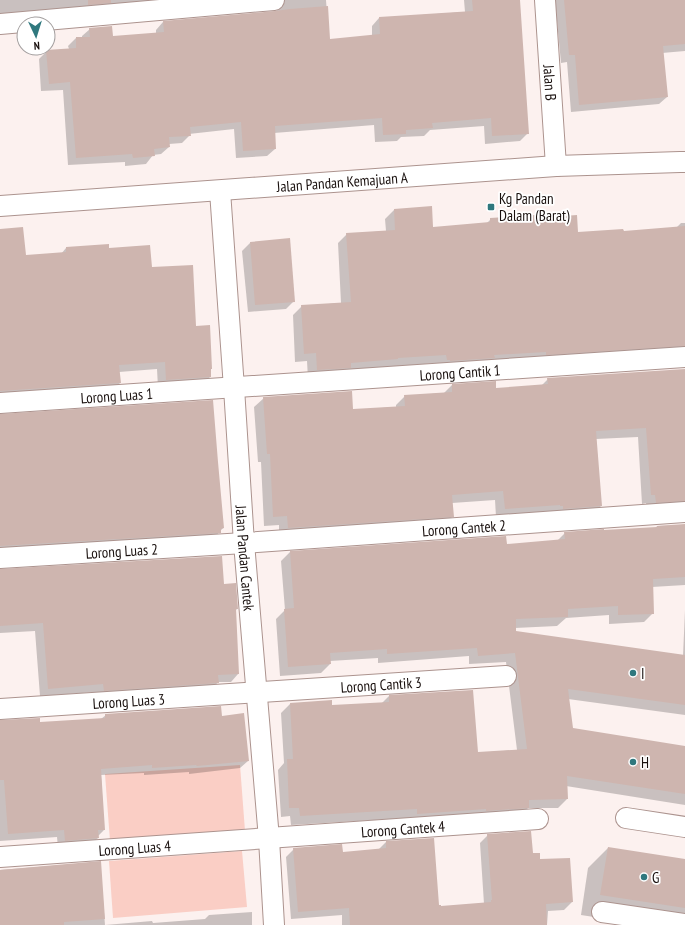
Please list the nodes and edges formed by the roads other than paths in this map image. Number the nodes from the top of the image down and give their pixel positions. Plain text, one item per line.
1 (274, 0) edge
2 (544, 0) edge
3 (0, 24) edge
4 (685, 162) edge
5 (556, 166) junction
6 (220, 191) junction
7 (0, 206) edge
8 (685, 357) edge
9 (234, 388) junction
10 (0, 403) edge
11 (685, 512) edge
12 (244, 543) junction
13 (0, 558) edge
14 (506, 676) dead end
15 (257, 692) junction
16 (0, 709) edge
17 (626, 818) dead end
18 (538, 819) dead end
19 (685, 827) edge
20 (269, 838) junction
21 (0, 857) edge
22 (602, 912) dead end
23 (685, 924) edge
24 (274, 925) edge

1 - 3 street
2 - 5 street, Jalan B
4 - 5 street, Jalan Pandan Kemajuan A
5 - 6 street, Jalan Pandan Kemajuan A
6 - 7 street, Jalan Pandan Kemajuan A
6 - 9 street, Jalan Pandan Cantek
8 - 9 street, Lorong Cantik 1
9 - 10 street, Lorong Luas 1
9 - 12 street, Jalan Pandan Cantek
11 - 12 street, Lorong Cantek 2
12 - 13 street, Lorong Luas 2
12 - 15 street, Jalan Pandan Cantek
14 - 15 street, Lorong Cantik 3
15 - 16 street, Lorong Luas 3
15 - 20 street, Jalan Pandan Cantek
17 - 19 street
18 - 20 street, Lorong Cantek 4
20 - 21 street, Lorong Luas 4
20 - 24 street, Jalan Pandan Cantek
22 - 23 street

